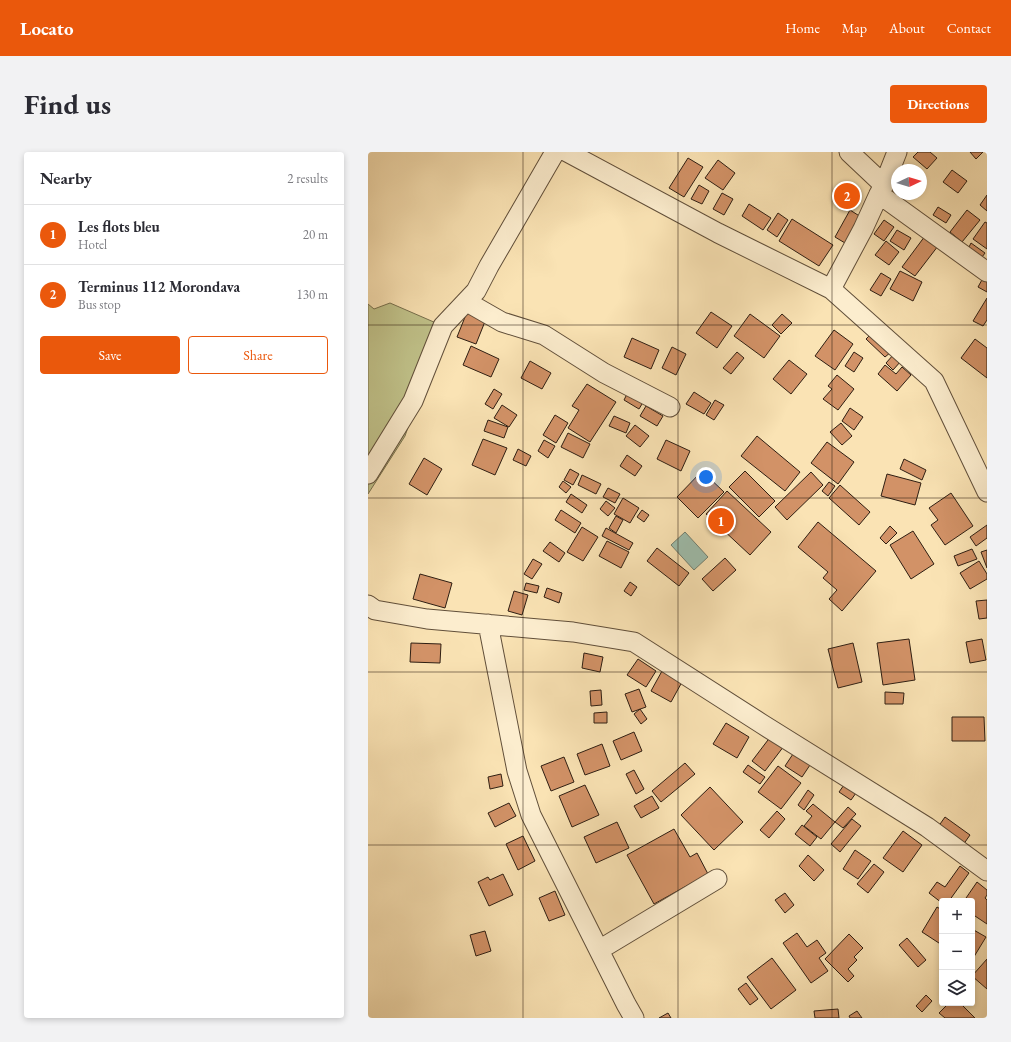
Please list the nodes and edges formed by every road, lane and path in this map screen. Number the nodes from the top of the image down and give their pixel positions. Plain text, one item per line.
1 (555, 152) edge
2 (567, 152) edge
3 (849, 152) edge
4 (897, 152) edge
5 (881, 189) junction
6 (987, 272) edge
7 (831, 289) junction
8 (467, 302) junction
9 (670, 406) dead end
10 (368, 474) edge
11 (987, 492) edge
12 (368, 606) edge
13 (488, 624) junction
14 (987, 872) edge
15 (717, 879) dead end
16 (599, 950) junction
17 (634, 1018) edge

1 - 8 street
2 - 7 street
3 - 5 street
4 - 5 street
5 - 6 street
5 - 7 street
7 - 11 street
8 - 9 street
8 - 10 street
12 - 13 street
13 - 14 street
13 - 16 street
15 - 16 street
16 - 17 street

